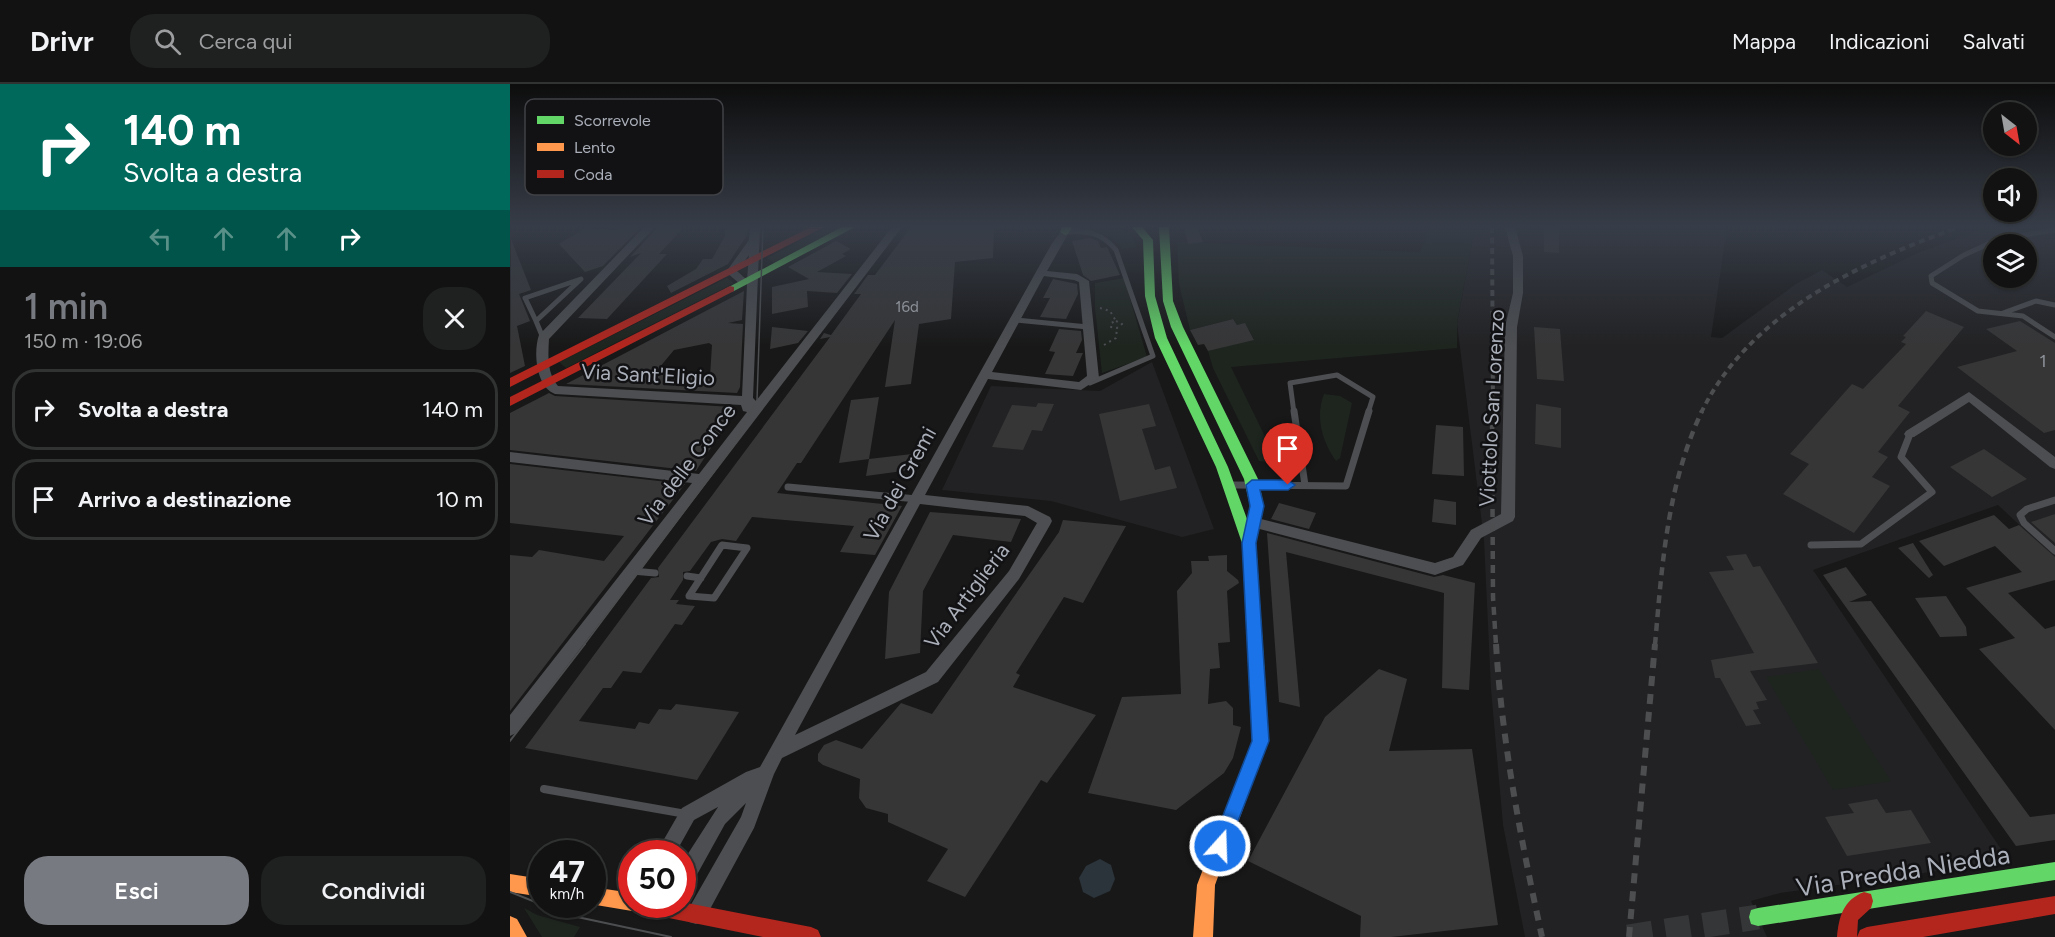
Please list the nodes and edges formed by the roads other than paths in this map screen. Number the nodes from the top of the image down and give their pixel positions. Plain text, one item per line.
1 (611, 267) edge
2 (735, 267) edge
3 (741, 267) edge
4 (751, 267) edge
5 (773, 267) edge
6 (866, 267) edge
7 (1044, 267) edge
8 (1123, 267) edge
9 (1149, 267) edge
10 (1166, 267) edge
11 (1518, 267) edge
12 (1945, 267) edge
13 (731, 272) junction
14 (1041, 273) junction
15 (748, 280) junction
16 (2055, 305) edge
17 (2001, 314) junction
18 (1016, 320) junction
19 (536, 322) junction
20 (1088, 327) junction
21 (2055, 337) edge
22 (543, 338) junction
23 (542, 367) junction
24 (985, 375) junction
25 (548, 382) junction
26 (510, 383) edge
27 (1090, 383) junction
28 (750, 401) junction
29 (510, 402) edge
30 (740, 429) junction
31 (1910, 434) joint
32 (510, 457) edge
33 (2055, 464) edge
34 (701, 479) junction
35 (1228, 485) junction
36 (1252, 485) junction
37 (1305, 485) junction
38 (788, 487) dead end
39 (917, 499) junction
40 (2055, 500) edge
41 (1253, 522) junction
42 (1249, 543) junction
43 (1811, 545) dead end
44 (2055, 551) edge
45 (632, 571) junction
46 (655, 573) dead end
47 (687, 576) dead end
48 (701, 578) junction
49 (510, 728) edge
50 (776, 753) junction
51 (767, 770) junction
52 (544, 789) dead end
53 (688, 814) junction
54 (673, 840) edge
55 (696, 858) edge
56 (2055, 871) edge
57 (510, 883) edge
58 (528, 886) edge
59 (1864, 901) junction
60 (2055, 905) edge
61 (696, 915) joint
62 (1758, 917) tunnel mouth
63 (510, 926) edge
64 (517, 937) edge
65 (811, 937) edge
66 (1203, 937) edge
67 (1847, 937) edge
68 (1867, 937) edge

1 - 22 street
2 - 13 street
3 - 13 main road
4 - 15 street
5 - 15 main road
6 - 30 street, Via delle Conce
7 - 14 street, Via dei Gremi
8 - 27 lane
9 - 35 main road
10 - 36 main road
11 - 41 street, Viottolo San Lorenzo
12 - 17 lane
13 - 15 street
13 - 23 main road
14 - 18 street, Via dei Gremi
14 - 20 street
15 - 25 main road
15 - 28 street
16 - 17 lane
17 - 21 lane
18 - 20 lane
18 - 24 street, Via dei Gremi
19 - 19 lane
19 - 22 lane
20 - 27 street
22 - 23 street
23 - 25 street
23 - 26 main road
24 - 27 street
24 - 39 street, Via dei Gremi
25 - 28 street, Via Sant'Eligio
25 - 29 main road
28 - 30 street
30 - 34 street, Via delle Conce
31 - 33 street
31 - 43 lane
32 - 34 street
34 - 45 street, Via delle Conce
35 - 36 lane
35 - 42 main road
36 - 37 lane
36 - 41 main road
37 - 37 lane
38 - 39 lane, Via Artiglieria
39 - 50 street, Via dei Gremi
39 - 50 street, Via Artiglieria
40 - 44 lane
41 - 42 main road
42 - 66 main road
45 - 46 lane
45 - 49 street, Via delle Conce
47 - 48 lane
48 - 48 lane
50 - 51 street, Via dei Gremi
51 - 53 street
51 - 55 street, Via dei Gremi
51 - 61 street, Via dei Gremi
52 - 53 lane
53 - 54 street
56 - 59 main road, Via Predda Niedda
57 - 58 main road
59 - 62 main road, Via Predda Niedda
59 - 67 main road
60 - 68 main road
61 - 65 main road
63 - 64 main road

